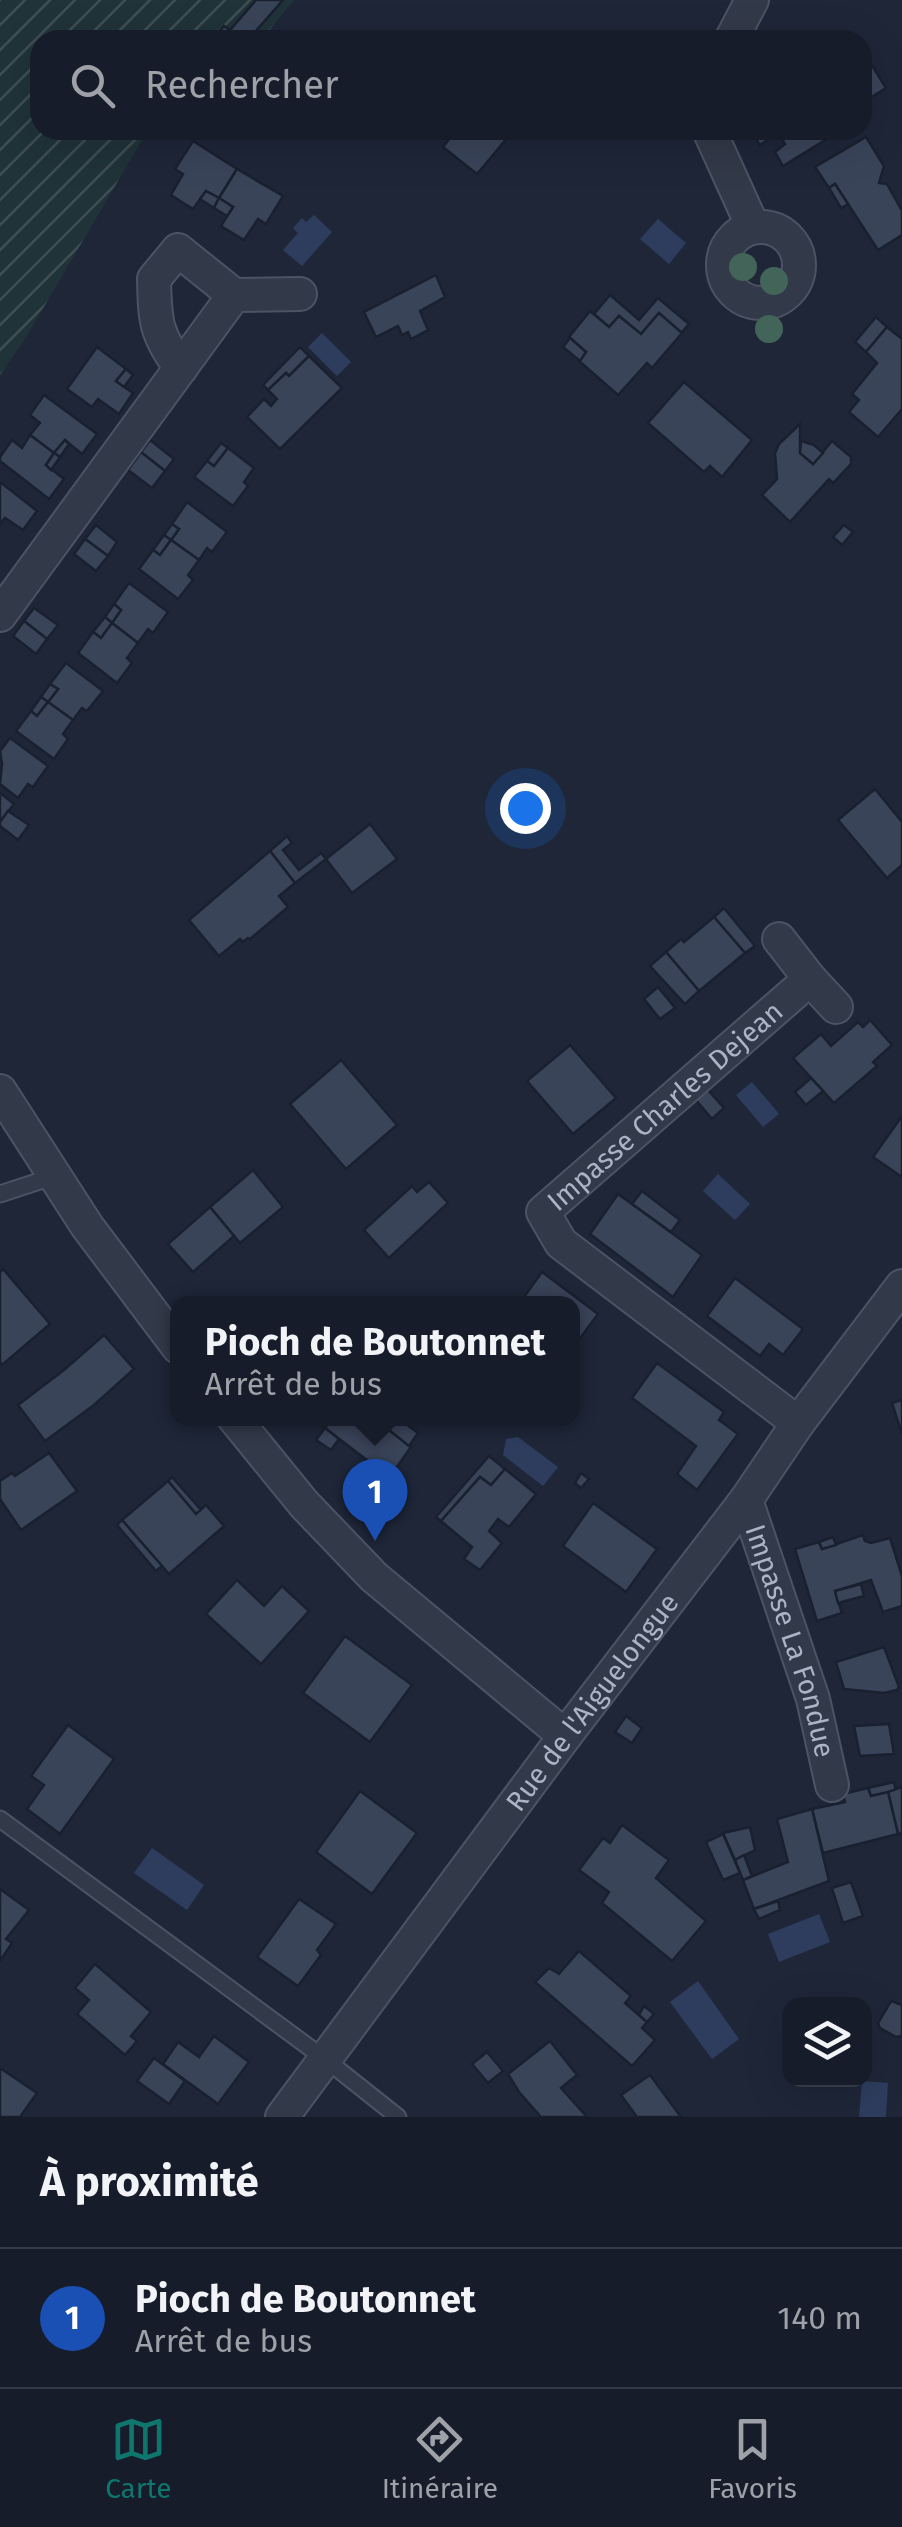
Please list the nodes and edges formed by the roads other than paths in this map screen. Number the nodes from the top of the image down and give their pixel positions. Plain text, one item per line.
1 (752, 0) edge
2 (736, 30) edge
3 (714, 140) edge
4 (753, 227) dead end
5 (300, 294) dead end
6 (234, 295) junction
7 (181, 368) junction
8 (0, 615) edge
9 (779, 938) dead end
10 (810, 978) junction
11 (836, 1008) dead end
12 (0, 1091) edge
13 (55, 1176) junction
14 (0, 1194) edge
15 (902, 1286) edge
16 (170, 1335) edge
17 (798, 1423) junction
18 (241, 1426) edge
19 (746, 1500) junction
20 (565, 1736) junction
21 (832, 1785) dead end
22 (0, 1819) edge
23 (325, 2059) junction
24 (282, 2117) edge
25 (398, 2117) edge

1 - 2 street
3 - 4 street
5 - 6 street
6 - 7 street
6 - 7 street
7 - 8 street
9 - 10 street
10 - 11 street
10 - 17 street, Impasse Charles Dejean
12 - 13 street
13 - 14 lane
13 - 16 street
15 - 17 street, Rue de l'Aiguelongue
17 - 19 street, Rue de l'Aiguelongue
18 - 20 street
19 - 20 street, Rue de l'Aiguelongue
19 - 21 street, Impasse La Fondue
20 - 23 street, Rue de l'Aiguelongue
22 - 23 lane
23 - 24 street, Rue de l'Aiguelongue
23 - 25 lane

